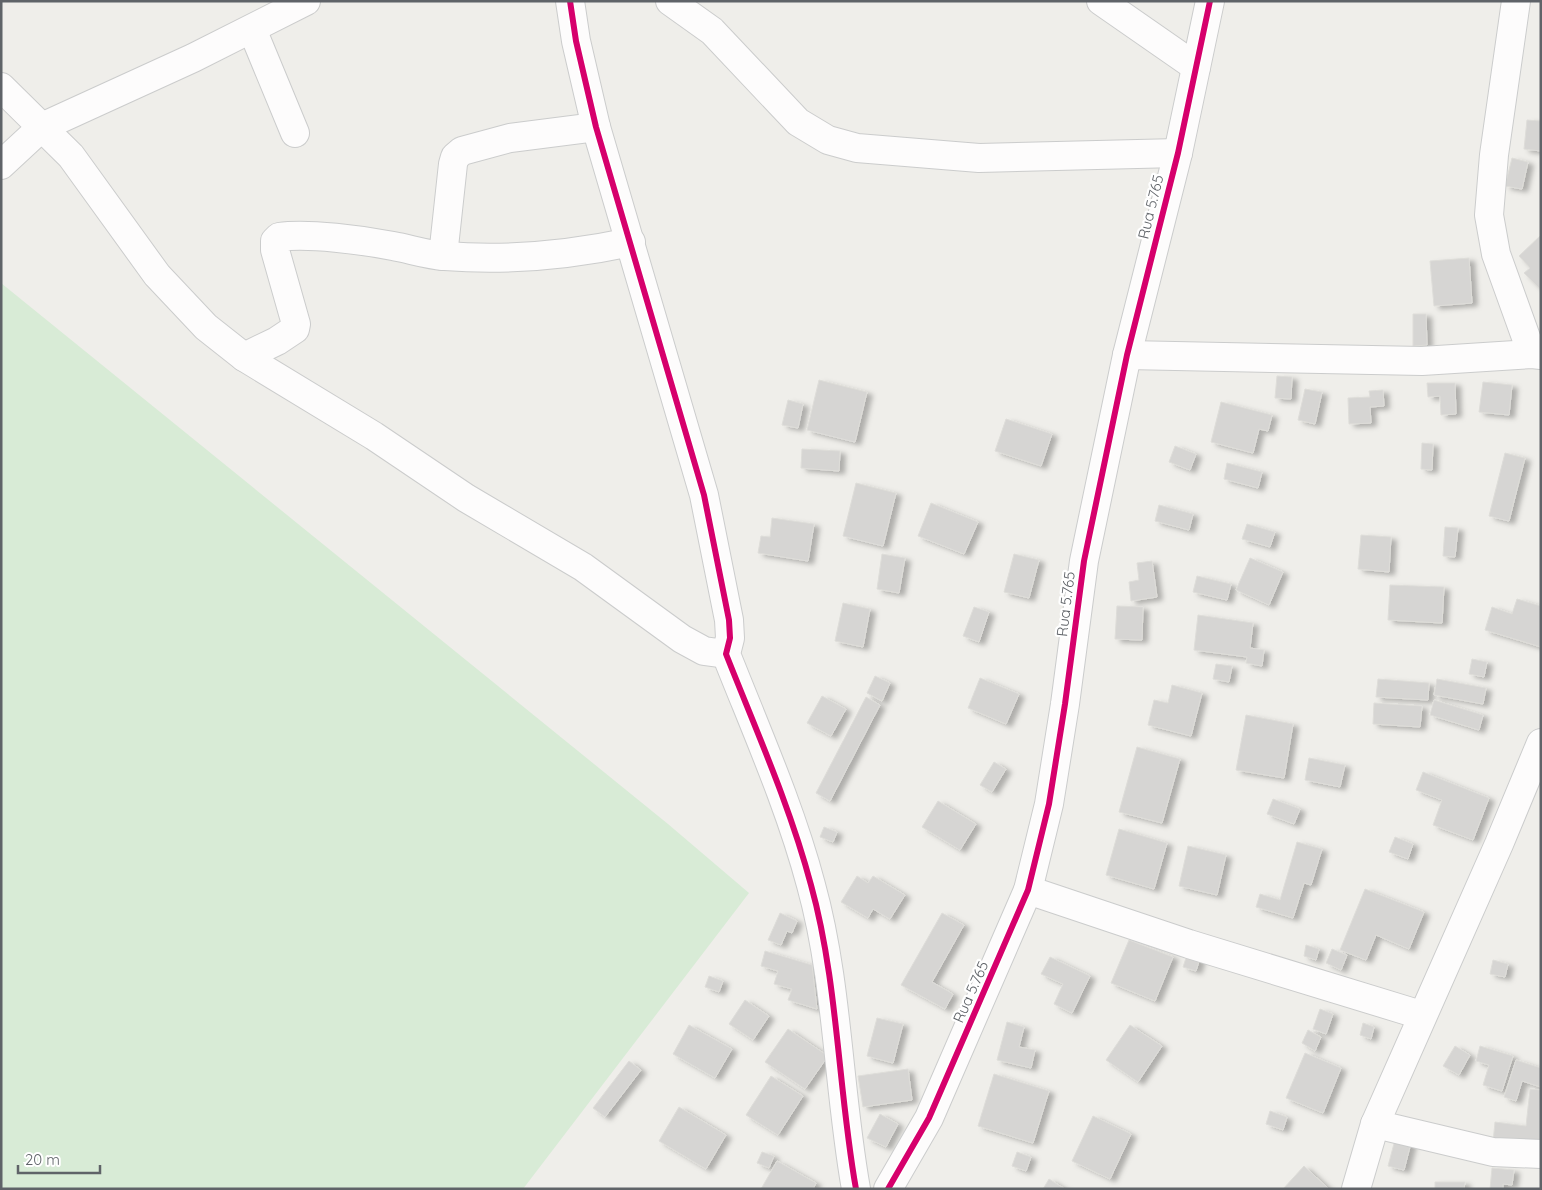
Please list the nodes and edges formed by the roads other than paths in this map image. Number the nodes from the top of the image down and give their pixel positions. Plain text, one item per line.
1 (306, 1) edge
2 (570, 1) edge
3 (670, 1) edge
4 (1100, 1) edge
5 (1210, 1) edge
6 (1516, 1) edge
7 (252, 29) junction
8 (1196, 67) junction
9 (1, 87) edge
10 (42, 127) junction
11 (596, 127) junction
12 (295, 133) dead end
13 (1178, 153) junction
14 (1, 165) edge
15 (630, 242) junction
16 (443, 256) junction
17 (1536, 354) edge
18 (1127, 355) junction
19 (244, 357) junction
20 (726, 654) junction
21 (1541, 743) edge
22 (1028, 890) junction
23 (1421, 1015) junction
24 (1375, 1124) junction
25 (1541, 1154) edge
26 (856, 1189) edge
27 (888, 1189) edge
28 (1356, 1189) edge

1 - 7 street
2 - 11 street
3 - 13 street
4 - 8 street
5 - 8 street, Rua 5.765
6 - 17 street
7 - 10 street
7 - 12 street
8 - 13 street, Rua 5.765
9 - 10 street
10 - 14 street
10 - 19 street
11 - 15 street
11 - 16 street
13 - 18 street, Rua 5.765
15 - 16 street
15 - 20 street
16 - 19 street
17 - 18 street
18 - 22 street, Rua 5.765
19 - 20 street
20 - 26 street
21 - 23 street
22 - 23 street
22 - 27 street, Rua 5.765
23 - 24 street
24 - 25 street
24 - 28 street

